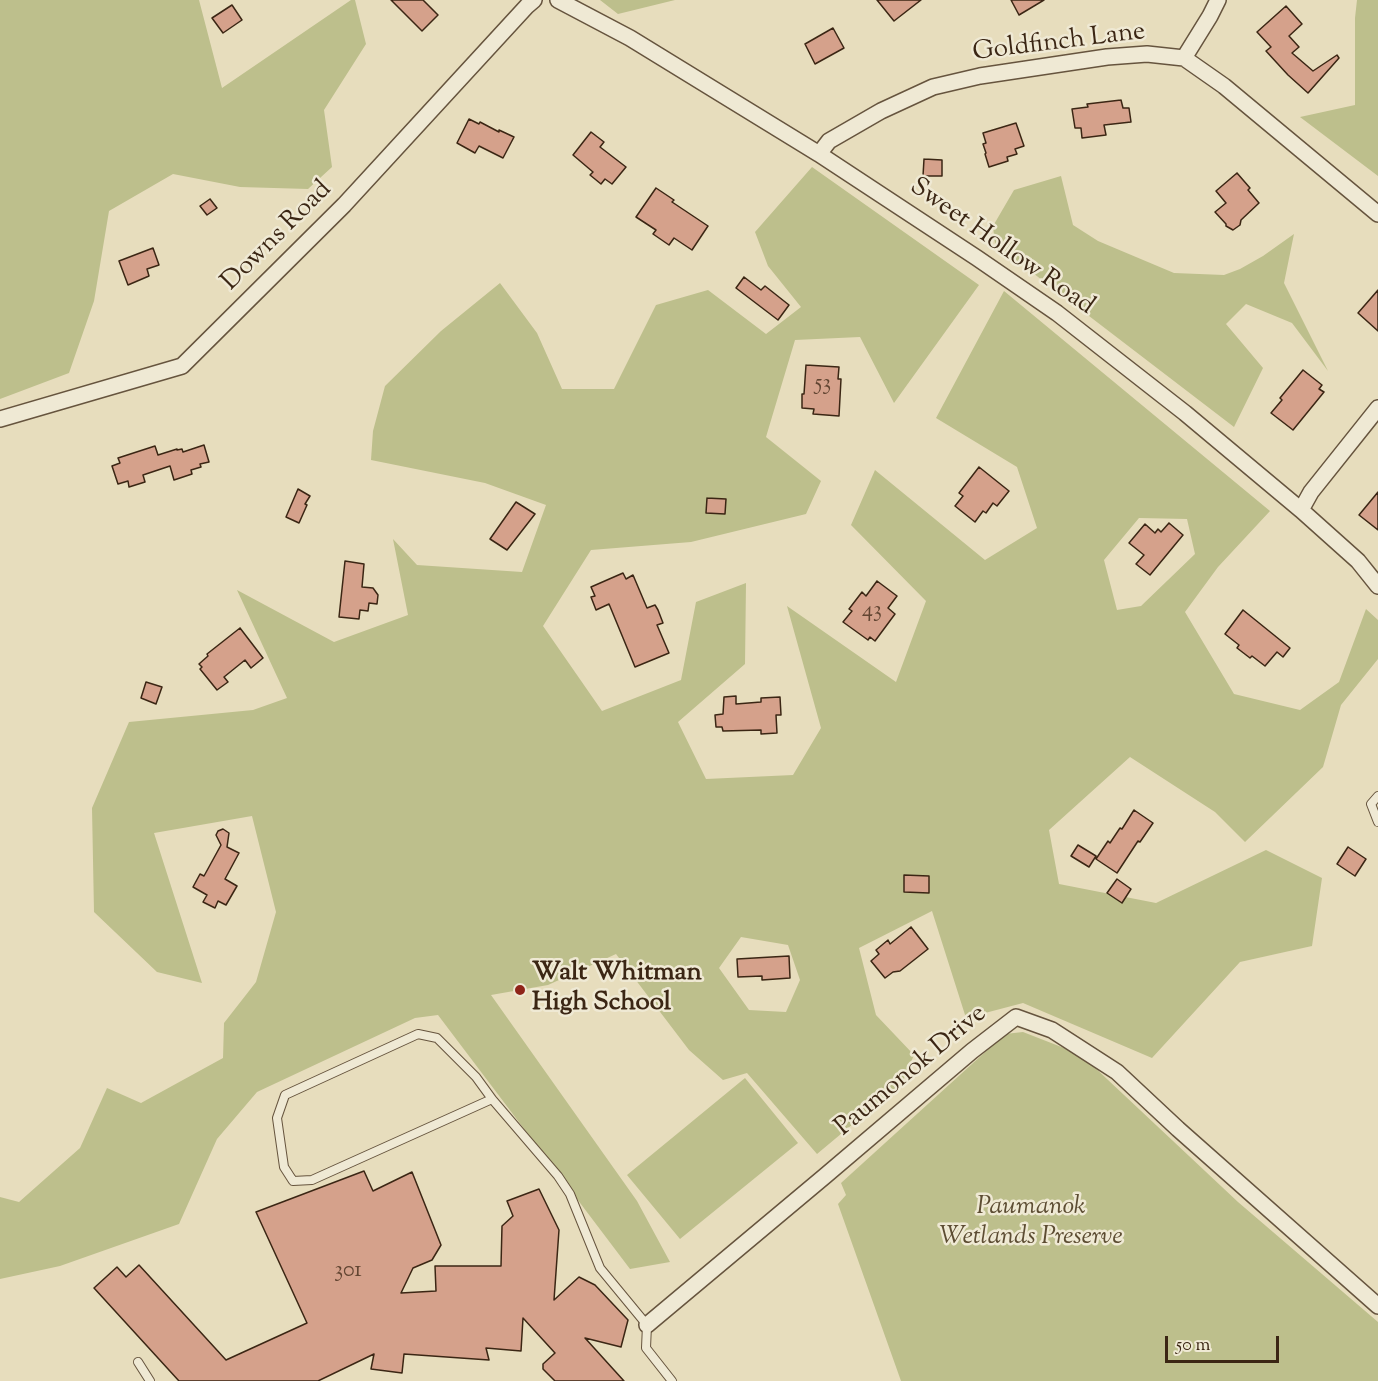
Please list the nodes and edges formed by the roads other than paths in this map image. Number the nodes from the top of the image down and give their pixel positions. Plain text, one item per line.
1 (534, 0) edge
2 (558, 0) edge
3 (1218, 0) edge
4 (1184, 58) junction
5 (819, 154) junction
6 (1378, 214) edge
7 (1378, 408) edge
8 (0, 419) edge
9 (1300, 510) junction
10 (1378, 586) edge
11 (1378, 796) edge
12 (1378, 822) edge
13 (492, 1099) junction
14 (1378, 1306) edge
15 (647, 1324) junction
16 (138, 1362) dead end
17 (150, 1381) edge
18 (672, 1381) edge

1 - 8 street, Downs Road
2 - 5 street, Sweet Hollow Road
3 - 4 street
4 - 5 street, Goldfinch Lane
4 - 6 street, Goldfinch Lane
5 - 9 street, Sweet Hollow Road
7 - 9 street
9 - 10 street, Sweet Hollow Road
11 - 12 lane
13 - 13 lane
13 - 15 lane
14 - 15 street, Paumonok Drive
15 - 18 lane
16 - 17 lane

